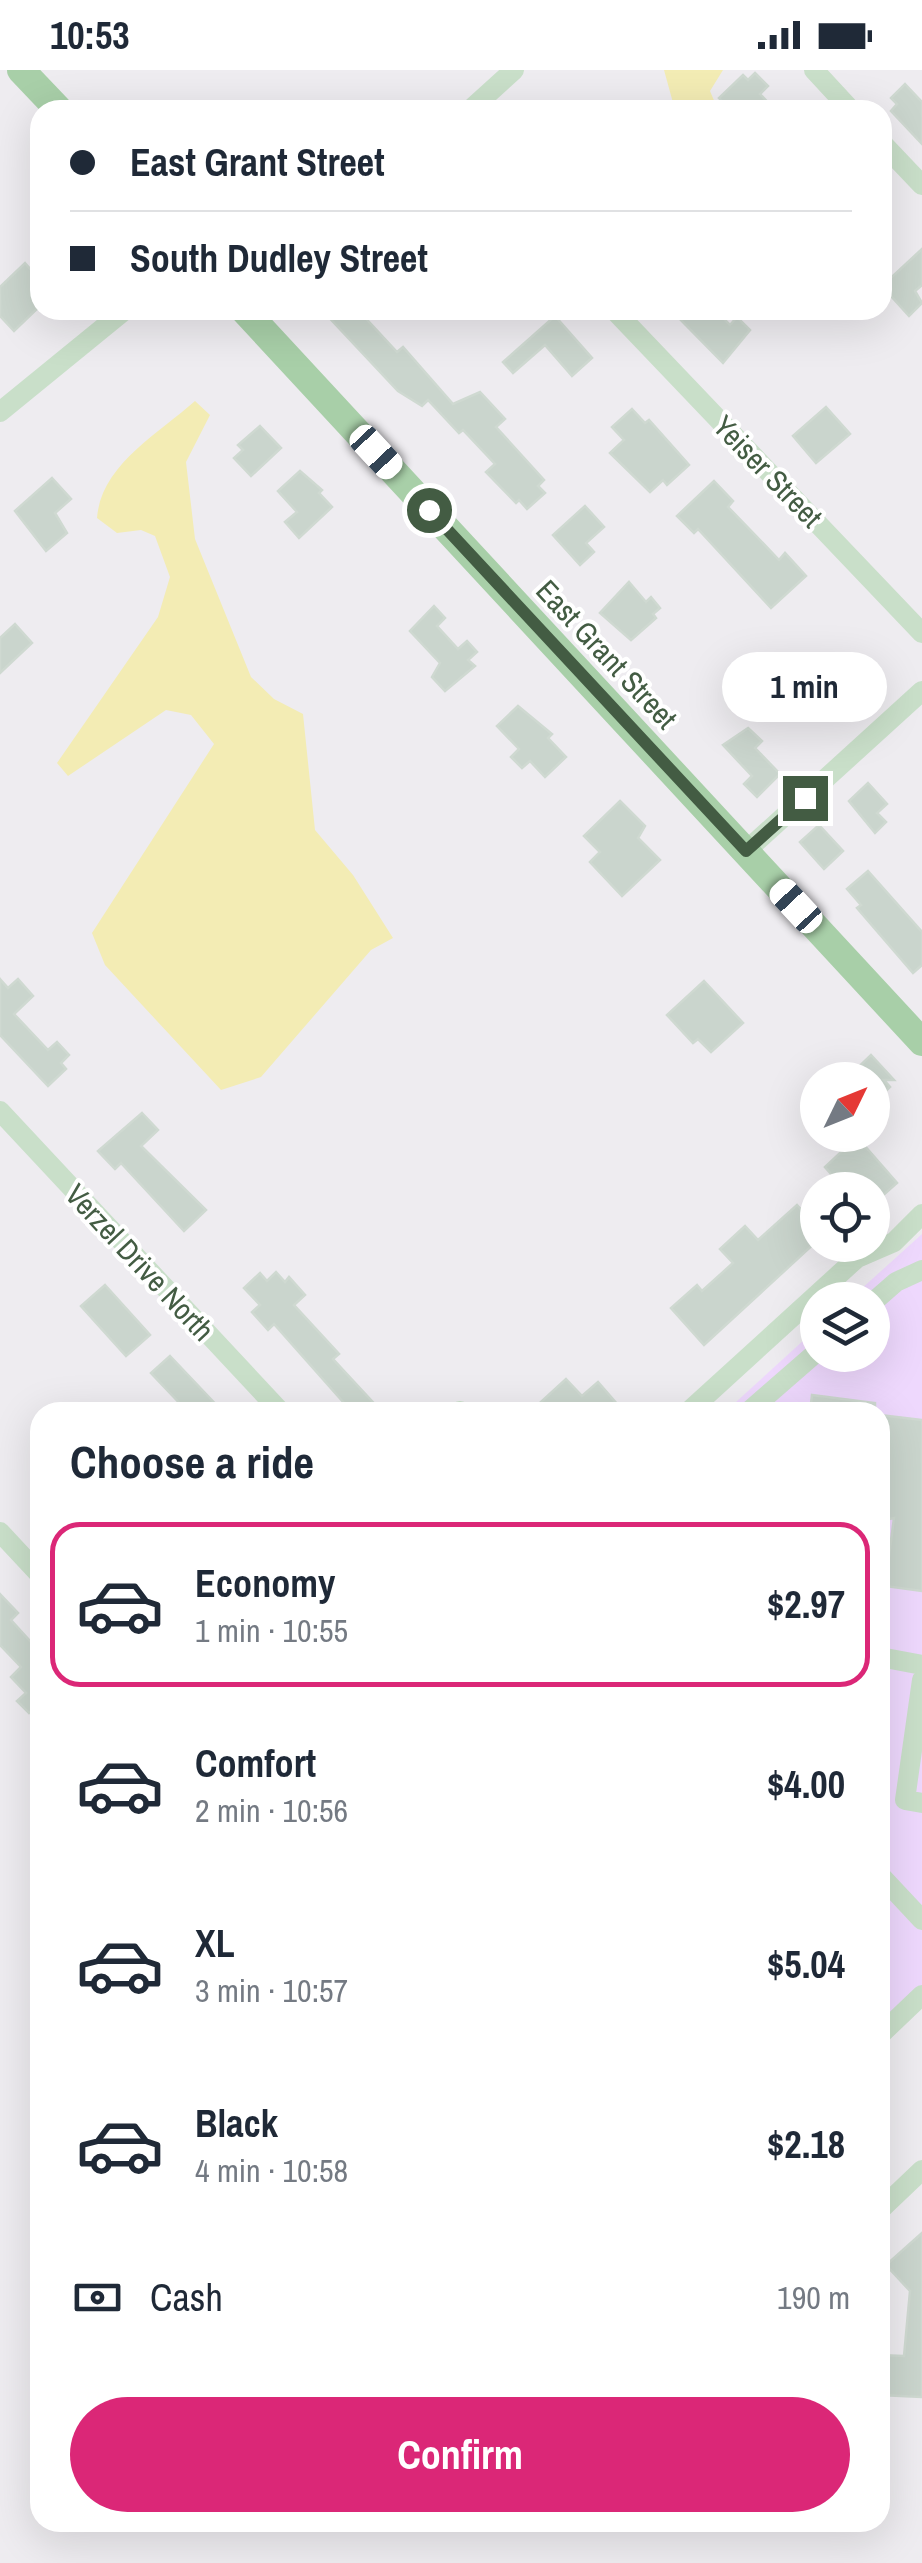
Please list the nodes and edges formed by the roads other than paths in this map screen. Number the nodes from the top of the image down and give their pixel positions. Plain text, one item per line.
1 (22, 70) edge
2 (514, 70) edge
3 (814, 70) edge
4 (49, 100) edge
5 (481, 100) edge
6 (842, 100) edge
7 (892, 154) edge
8 (922, 185) edge
9 (113, 320) edge
10 (253, 320) edge
11 (624, 320) edge
12 (0, 412) edge
13 (922, 632) edge
14 (922, 692) edge
15 (746, 851) junction
16 (922, 1042) edge
17 (0, 1110) edge
18 (922, 1214) edge
19 (922, 1270) edge
20 (890, 1287) edge
21 (800, 1367) edge
22 (272, 1402) edge
23 (699, 1402) edge
24 (759, 1402) edge
25 (0, 1532) edge
26 (30, 1565) edge
27 (890, 1658) edge
28 (922, 1664) edge
29 (922, 1680) edge
30 (922, 1803) edge
31 (890, 1885) edge
32 (922, 1920) edge
33 (922, 1995) edge
34 (890, 2025) edge
35 (922, 2170) edge
36 (890, 2200) edge

1 - 4 main road
2 - 5 street
3 - 6 street
7 - 8 street
9 - 12 street
10 - 15 main road, East Grant Street
11 - 13 street, Yeiser Street
14 - 15 street
15 - 16 main road, East Grant Street
17 - 22 street, Verzel Drive North
18 - 23 street
19 - 20 street
21 - 24 street
25 - 26 street
27 - 28 street
29 - 30 street
31 - 32 street
33 - 34 street
35 - 36 street

